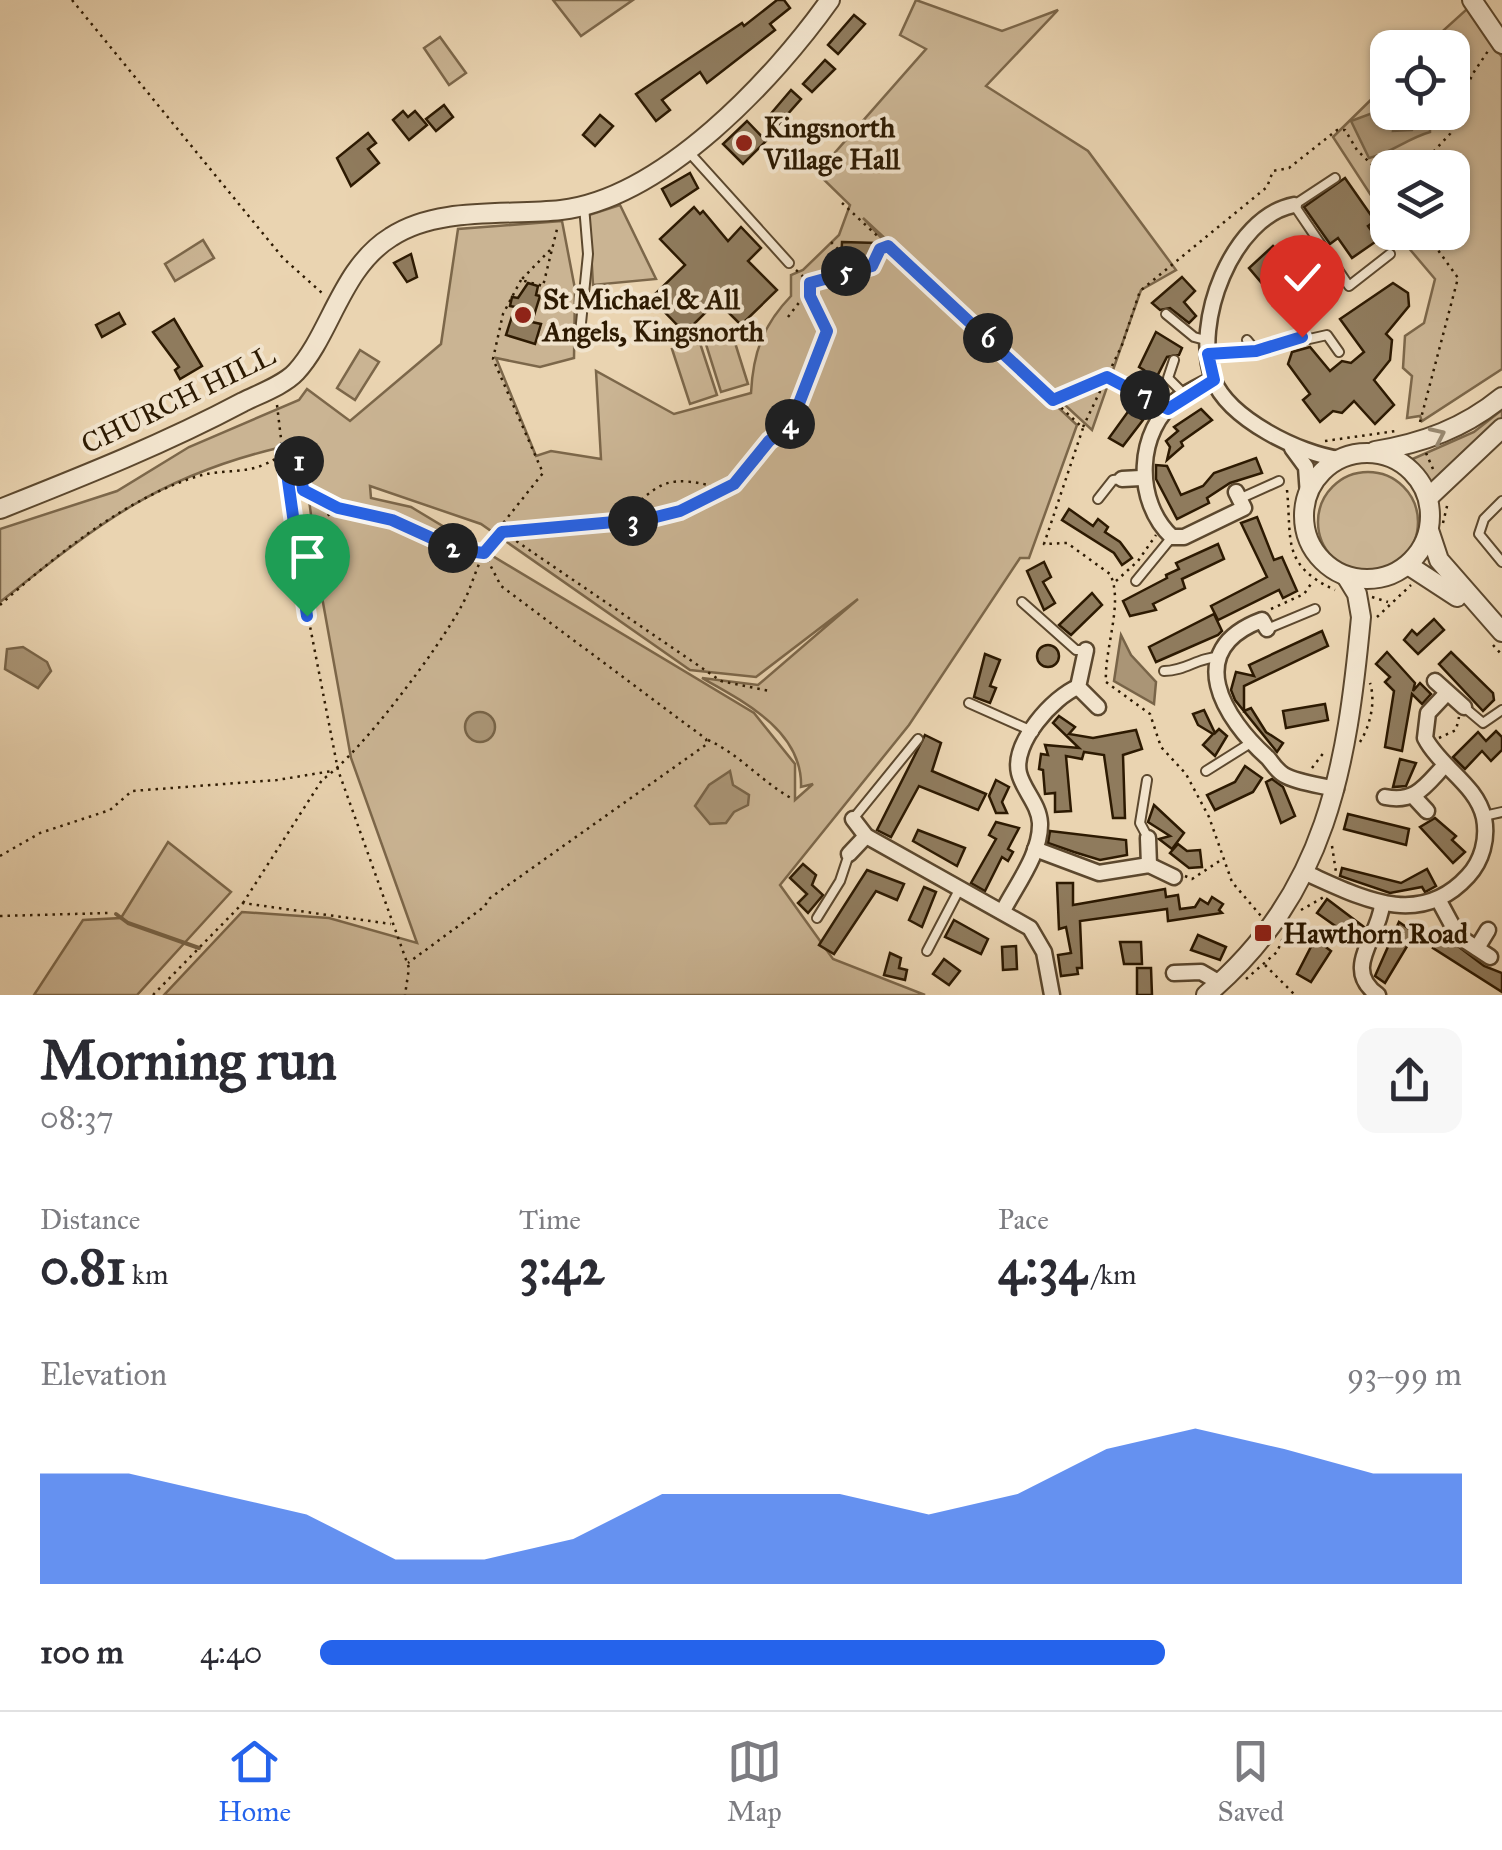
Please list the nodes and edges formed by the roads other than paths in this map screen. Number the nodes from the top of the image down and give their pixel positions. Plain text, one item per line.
1 (830, 0) edge
2 (1480, 2) edge
3 (1500, 41) edge
4 (687, 150) junction
5 (1336, 178) dead end
6 (1294, 205) junction
7 (584, 206) junction
8 (1390, 254) dead end
9 (789, 263) road end
10 (1166, 314) dead end
11 (580, 334) dead end
12 (1247, 340) dead end
13 (1208, 347) junction
14 (1253, 349) junction
15 (1339, 352) dead end
16 (1174, 360) dead end
17 (1214, 380) junction
18 (1185, 395) junction
19 (1502, 397) edge
20 (1502, 428) edge
21 (1288, 444) junction
22 (1365, 453) junction
23 (1340, 459) junction
24 (1141, 478) junction
25 (1122, 479) joint
26 (1282, 480) road end
27 (1238, 495) joint
28 (1308, 495) junction
29 (1428, 498) junction
30 (1098, 499) dead end
31 (1502, 501) edge
32 (0, 509) edge
33 (1435, 530) junction
34 (1167, 532) junction
35 (1502, 562) edge
36 (1408, 564) junction
37 (1391, 575) junction
38 (1136, 581) dead end
39 (1345, 585) junction
40 (1022, 602) dead end
41 (1314, 609) dead end
42 (1361, 617) junction
43 (1264, 624) joint
44 (1502, 632) edge
45 (1502, 644) edge
46 (1086, 650) joint
47 (1220, 656) junction
48 (1164, 671) dead end
49 (1435, 681) dead end
50 (1078, 687) junction
51 (1446, 695) junction
52 (968, 703) dead end
53 (1098, 707) dead end
54 (1464, 707) joint
55 (1502, 710) edge
56 (1034, 732) junction
57 (918, 738) dead end
58 (1250, 744) junction
59 (1445, 765) junction
60 (1206, 772) dead end
61 (1147, 780) dead end
62 (1336, 790) junction
63 (1386, 797) dead end
64 (1414, 797) junction
65 (1427, 810) dead end
66 (1502, 812) edge
67 (1484, 816) junction
68 (853, 819) joint
69 (866, 836) junction
70 (1148, 838) joint
71 (1035, 849) junction
72 (849, 854) joint
73 (1149, 865) junction
74 (1306, 873) junction
75 (1174, 876) road end
76 (960, 888) junction
77 (1438, 899) junction
78 (1382, 905) junction
79 (1004, 910) junction
80 (817, 918) dead end
81 (1488, 930) dead end
82 (927, 951) dead end
83 (1174, 973) dead end
84 (1213, 989) edge
85 (1052, 995) edge
86 (1378, 995) edge

1 - 4 street, CHURCH HILL
2 - 3 street
4 - 7 street, CHURCH HILL
4 - 9 lane
5 - 6 lane
6 - 8 lane
6 - 13 street
7 - 11 lane
7 - 32 street, CHURCH HILL
10 - 13 lane
12 - 14 lane
13 - 14 lane
13 - 17 street
14 - 15 lane
16 - 18 lane
17 - 18 street
17 - 21 street
18 - 24 street
22 -> 19 street
20 - 29 street
21 - 23 street
21 - 28 street
22 - 23 street
22 - 29 street
23 - 28 street
24 - 25 street
24 - 34 street
25 - 30 lane
26 - 27 lane
27 - 34 street
28 - 39 street
29 - 33 street
31 - 35 lane
33 - 36 street
33 - 44 street
34 - 38 lane
36 - 37 street
36 - 45 street
37 - 39 street
37 - 42 street
39 - 42 street
40 - 46 lane
41 - 43 lane
42 - 62 street
43 - 47 street
46 - 50 street
47 - 48 lane
47 - 58 street
49 - 51 street
50 - 53 street
50 - 56 street
51 - 54 street
51 - 59 street
52 - 56 lane
54 - 55 lane
56 - 71 street
57 - 68 lane
58 - 60 lane
58 - 62 street
59 - 64 street
59 - 67 street
61 - 70 lane
62 - 74 street
63 - 64 street
64 - 65 street
66 - 67 lane
67 - 77 street
68 - 69 street
69 - 72 street
69 - 76 street
70 - 73 street
71 - 73 street
71 - 79 street
72 - 80 lane
73 - 75 street
74 - 78 street
74 - 84 street
76 - 79 street
76 - 82 lane
77 - 78 street
77 - 81 street
78 - 86 street
79 - 85 street
83 - 84 street

